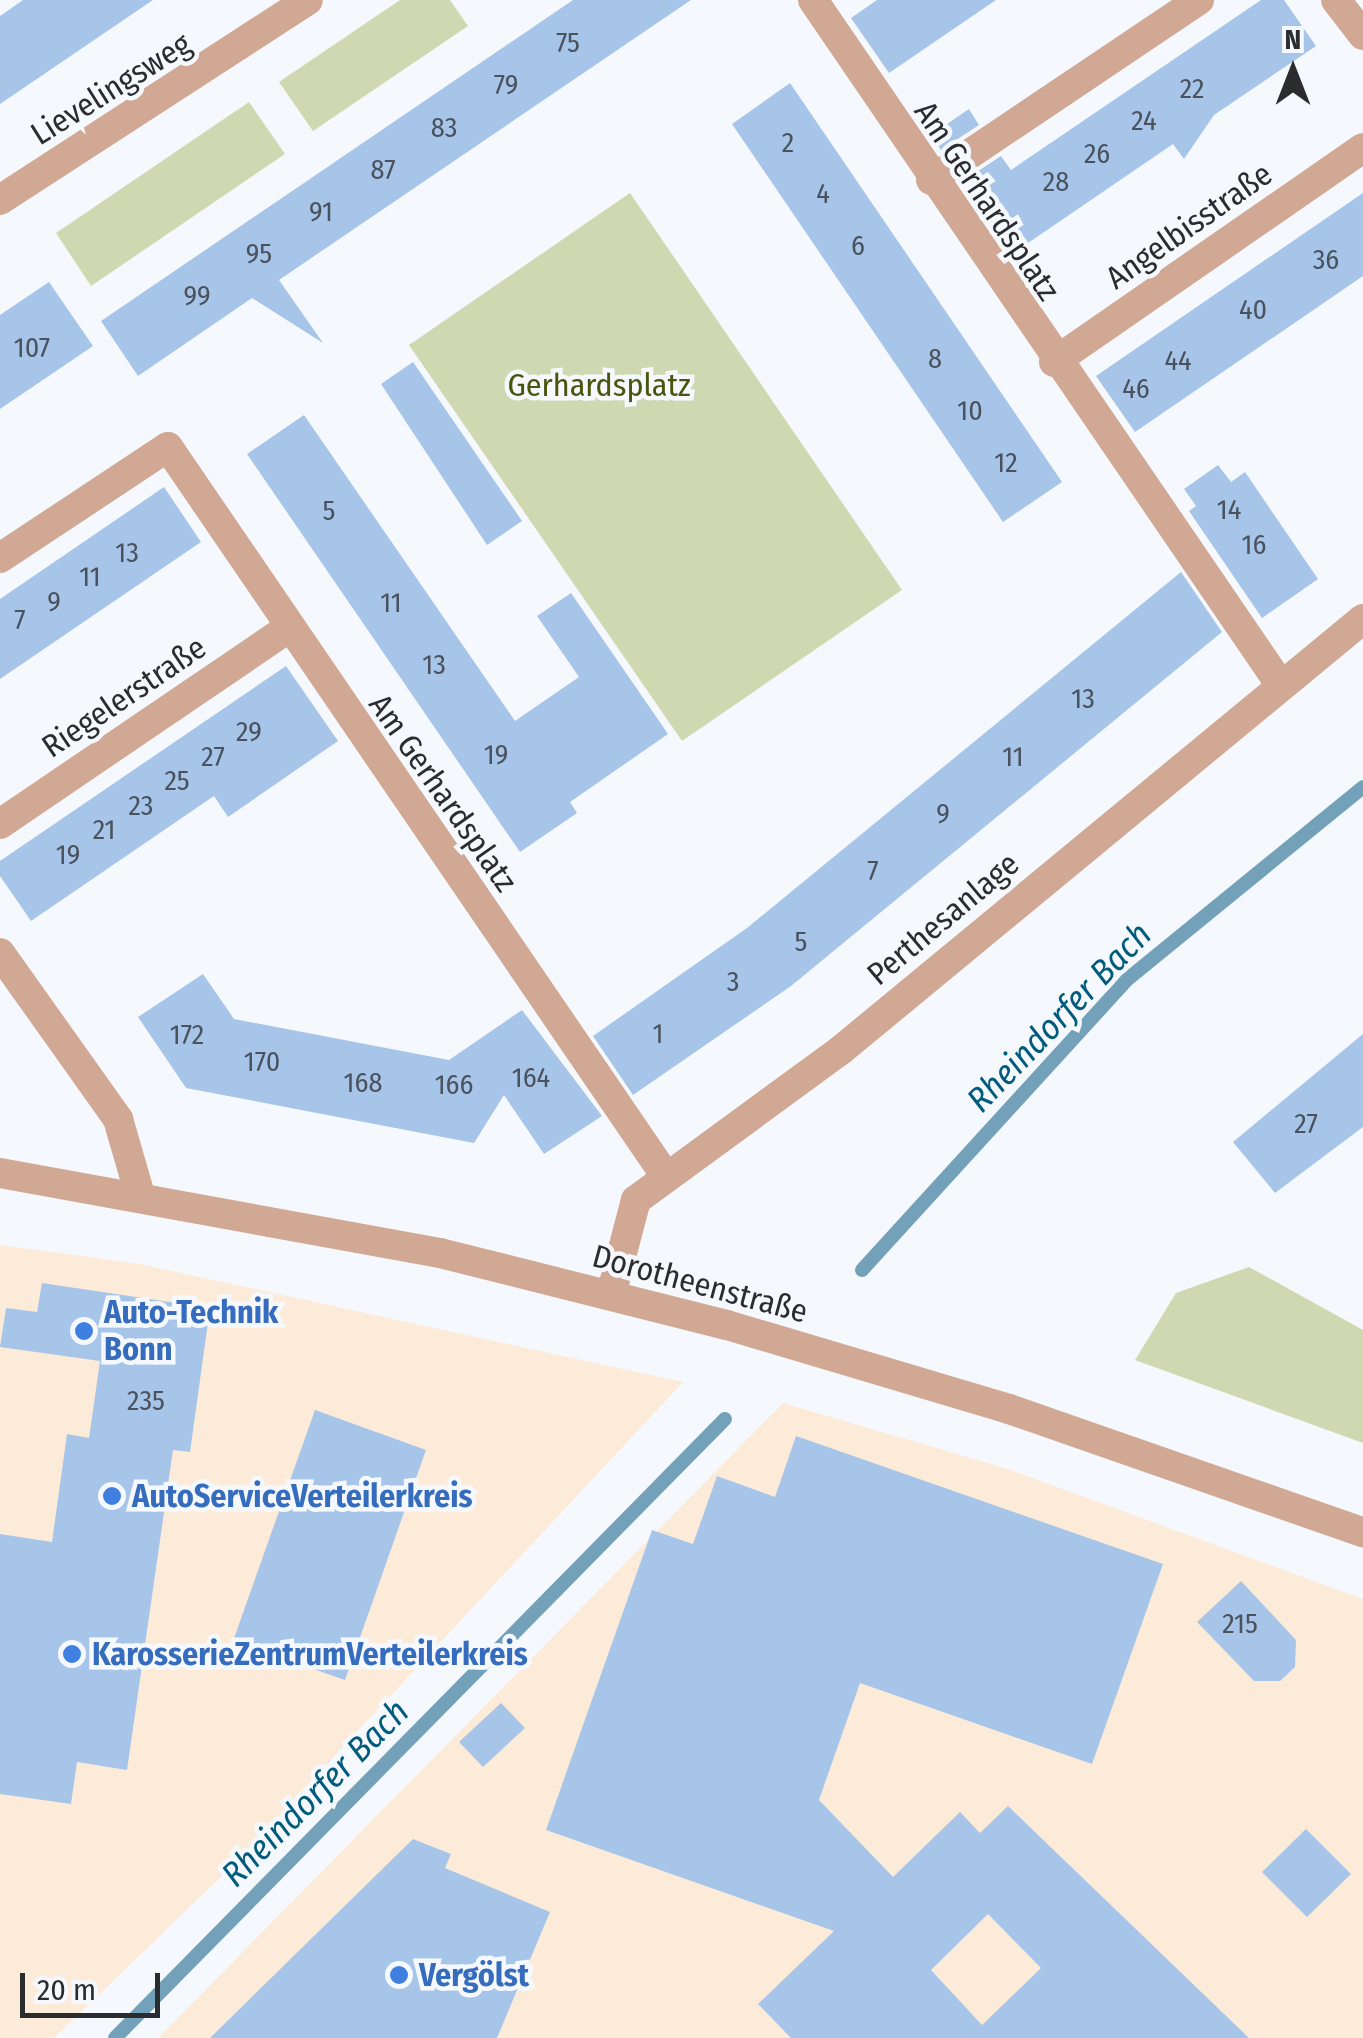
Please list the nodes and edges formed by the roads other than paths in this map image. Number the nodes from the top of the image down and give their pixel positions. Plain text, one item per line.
1 (308, 0) edge
2 (1200, 0) edge
3 (1336, 0) edge
4 (811, 1) edge
5 (1363, 35) edge
6 (1363, 148) edge
7 (931, 180) junction
8 (0, 200) edge
9 (1054, 362) junction
10 (0, 558) edge
11 (1363, 619) edge
12 (287, 628) junction
13 (1280, 684) junction
14 (0, 824) edge
15 (0, 953) edge
16 (0, 1173) edge
17 (664, 1176) junction
18 (140, 1195) junction
19 (611, 1295) junction
20 (1363, 1532) edge

1 - 8 street, Lievelingsweg
2 - 7 street
3 - 5 street
4 - 7 street, Am Gerhardsplatz
6 - 9 street, Angelbisstraße
7 - 9 street, Am Gerhardsplatz
9 - 13 street, Am Gerhardsplatz
10 - 12 street, Am Gerhardsplatz
11 - 13 street, Perthesanlage
12 - 14 street, Riegelerstraße
12 - 17 street, Am Gerhardsplatz
13 - 17 street, Perthesanlage
15 - 18 street
16 - 18 street, Dorotheenstraße
17 - 19 street, Perthesanlage
18 - 19 street, Dorotheenstraße
19 - 20 street, Dorotheenstraße

